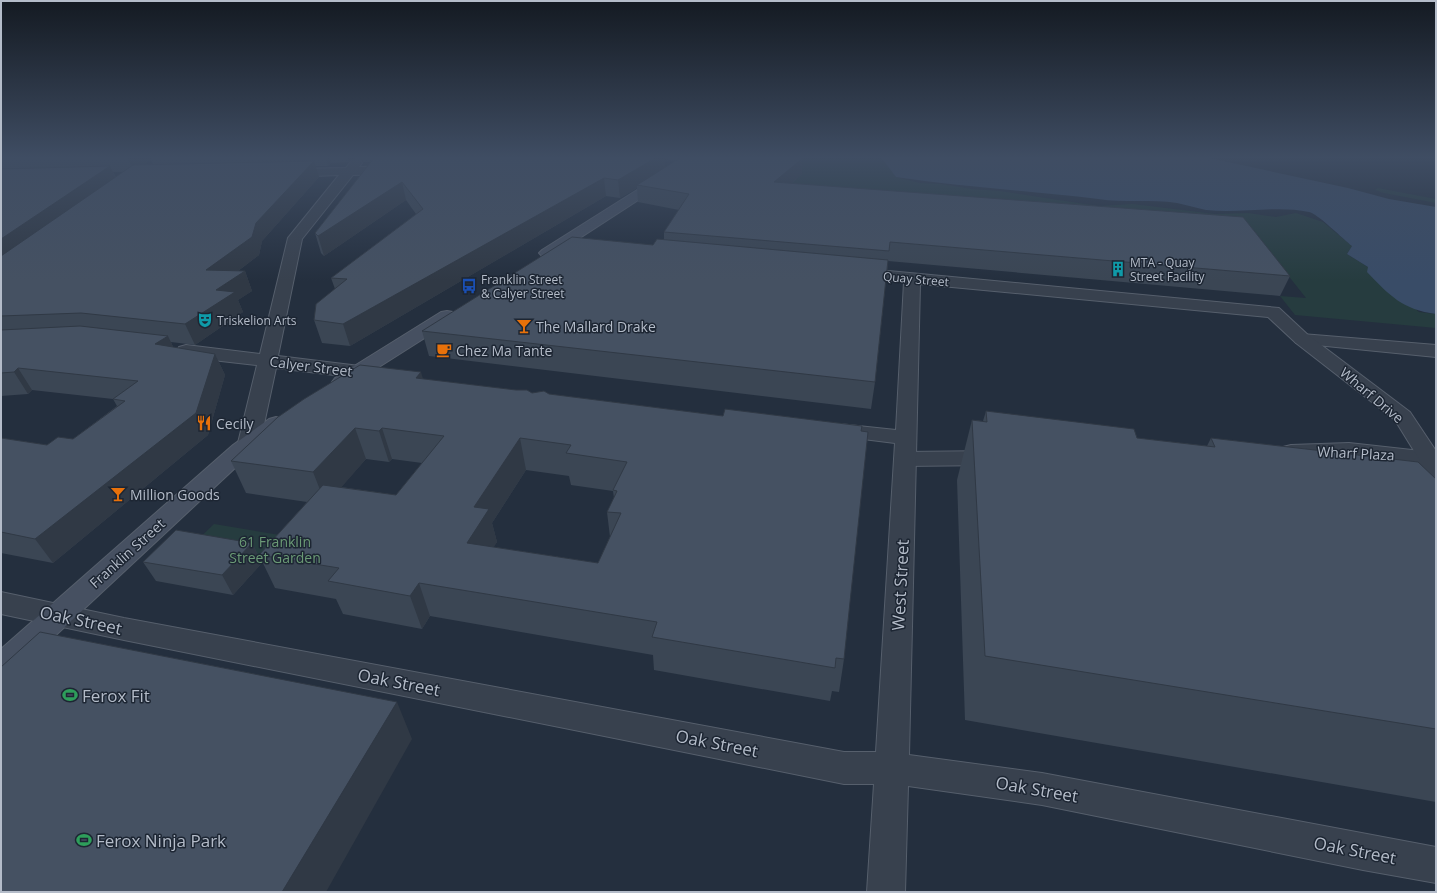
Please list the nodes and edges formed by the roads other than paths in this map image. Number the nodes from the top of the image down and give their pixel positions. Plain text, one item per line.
1 (328, 198) edge
2 (635, 198) edge
3 (559, 246) junction
4 (580, 247) edge
5 (534, 262) edge
6 (844, 272) edge
7 (912, 279) junction
8 (463, 306) edge
9 (1273, 312) joint
10 (1302, 339) junction
11 (168, 349) edge
12 (1436, 351) edge
13 (267, 361) junction
14 (358, 372) junction
15 (393, 376) edge
16 (328, 390) edge
17 (292, 413) edge
18 (817, 427) edge
19 (249, 443) junction
20 (906, 448) junction
21 (1272, 452) edge
22 (1008, 457) edge
23 (1430, 459) junction
24 (1436, 500) edge
25 (1, 603) edge
26 (58, 615) junction
27 (1, 667) edge
28 (892, 768) junction
29 (1436, 865) edge
30 (886, 892) edge

1 - 13 street
2 - 3 main road
3 - 4 street
3 - 5 main road
6 - 7 street, Quay Street
7 - 9 street, Quay Street
7 - 20 street, West Street
8 - 14 main road
9 - 10 street, Wharf Drive
10 - 12 street
10 - 23 street, Wharf Drive
11 - 13 street, Calyer Street
13 - 14 street, Calyer Street
13 - 19 street
14 - 15 street, Calyer Street
14 - 16 main road
17 - 19 main road, Franklin Street
18 - 20 street
19 - 26 main road, Franklin Street
20 - 22 street
20 - 28 street, West Street
21 - 23 street, Wharf Plaza
23 - 24 street, Wharf Drive
25 - 26 street, Oak Street
26 - 27 main road, Franklin Street
26 - 28 street, Oak Street
28 - 29 street, Oak Street
28 - 30 street, West Street

